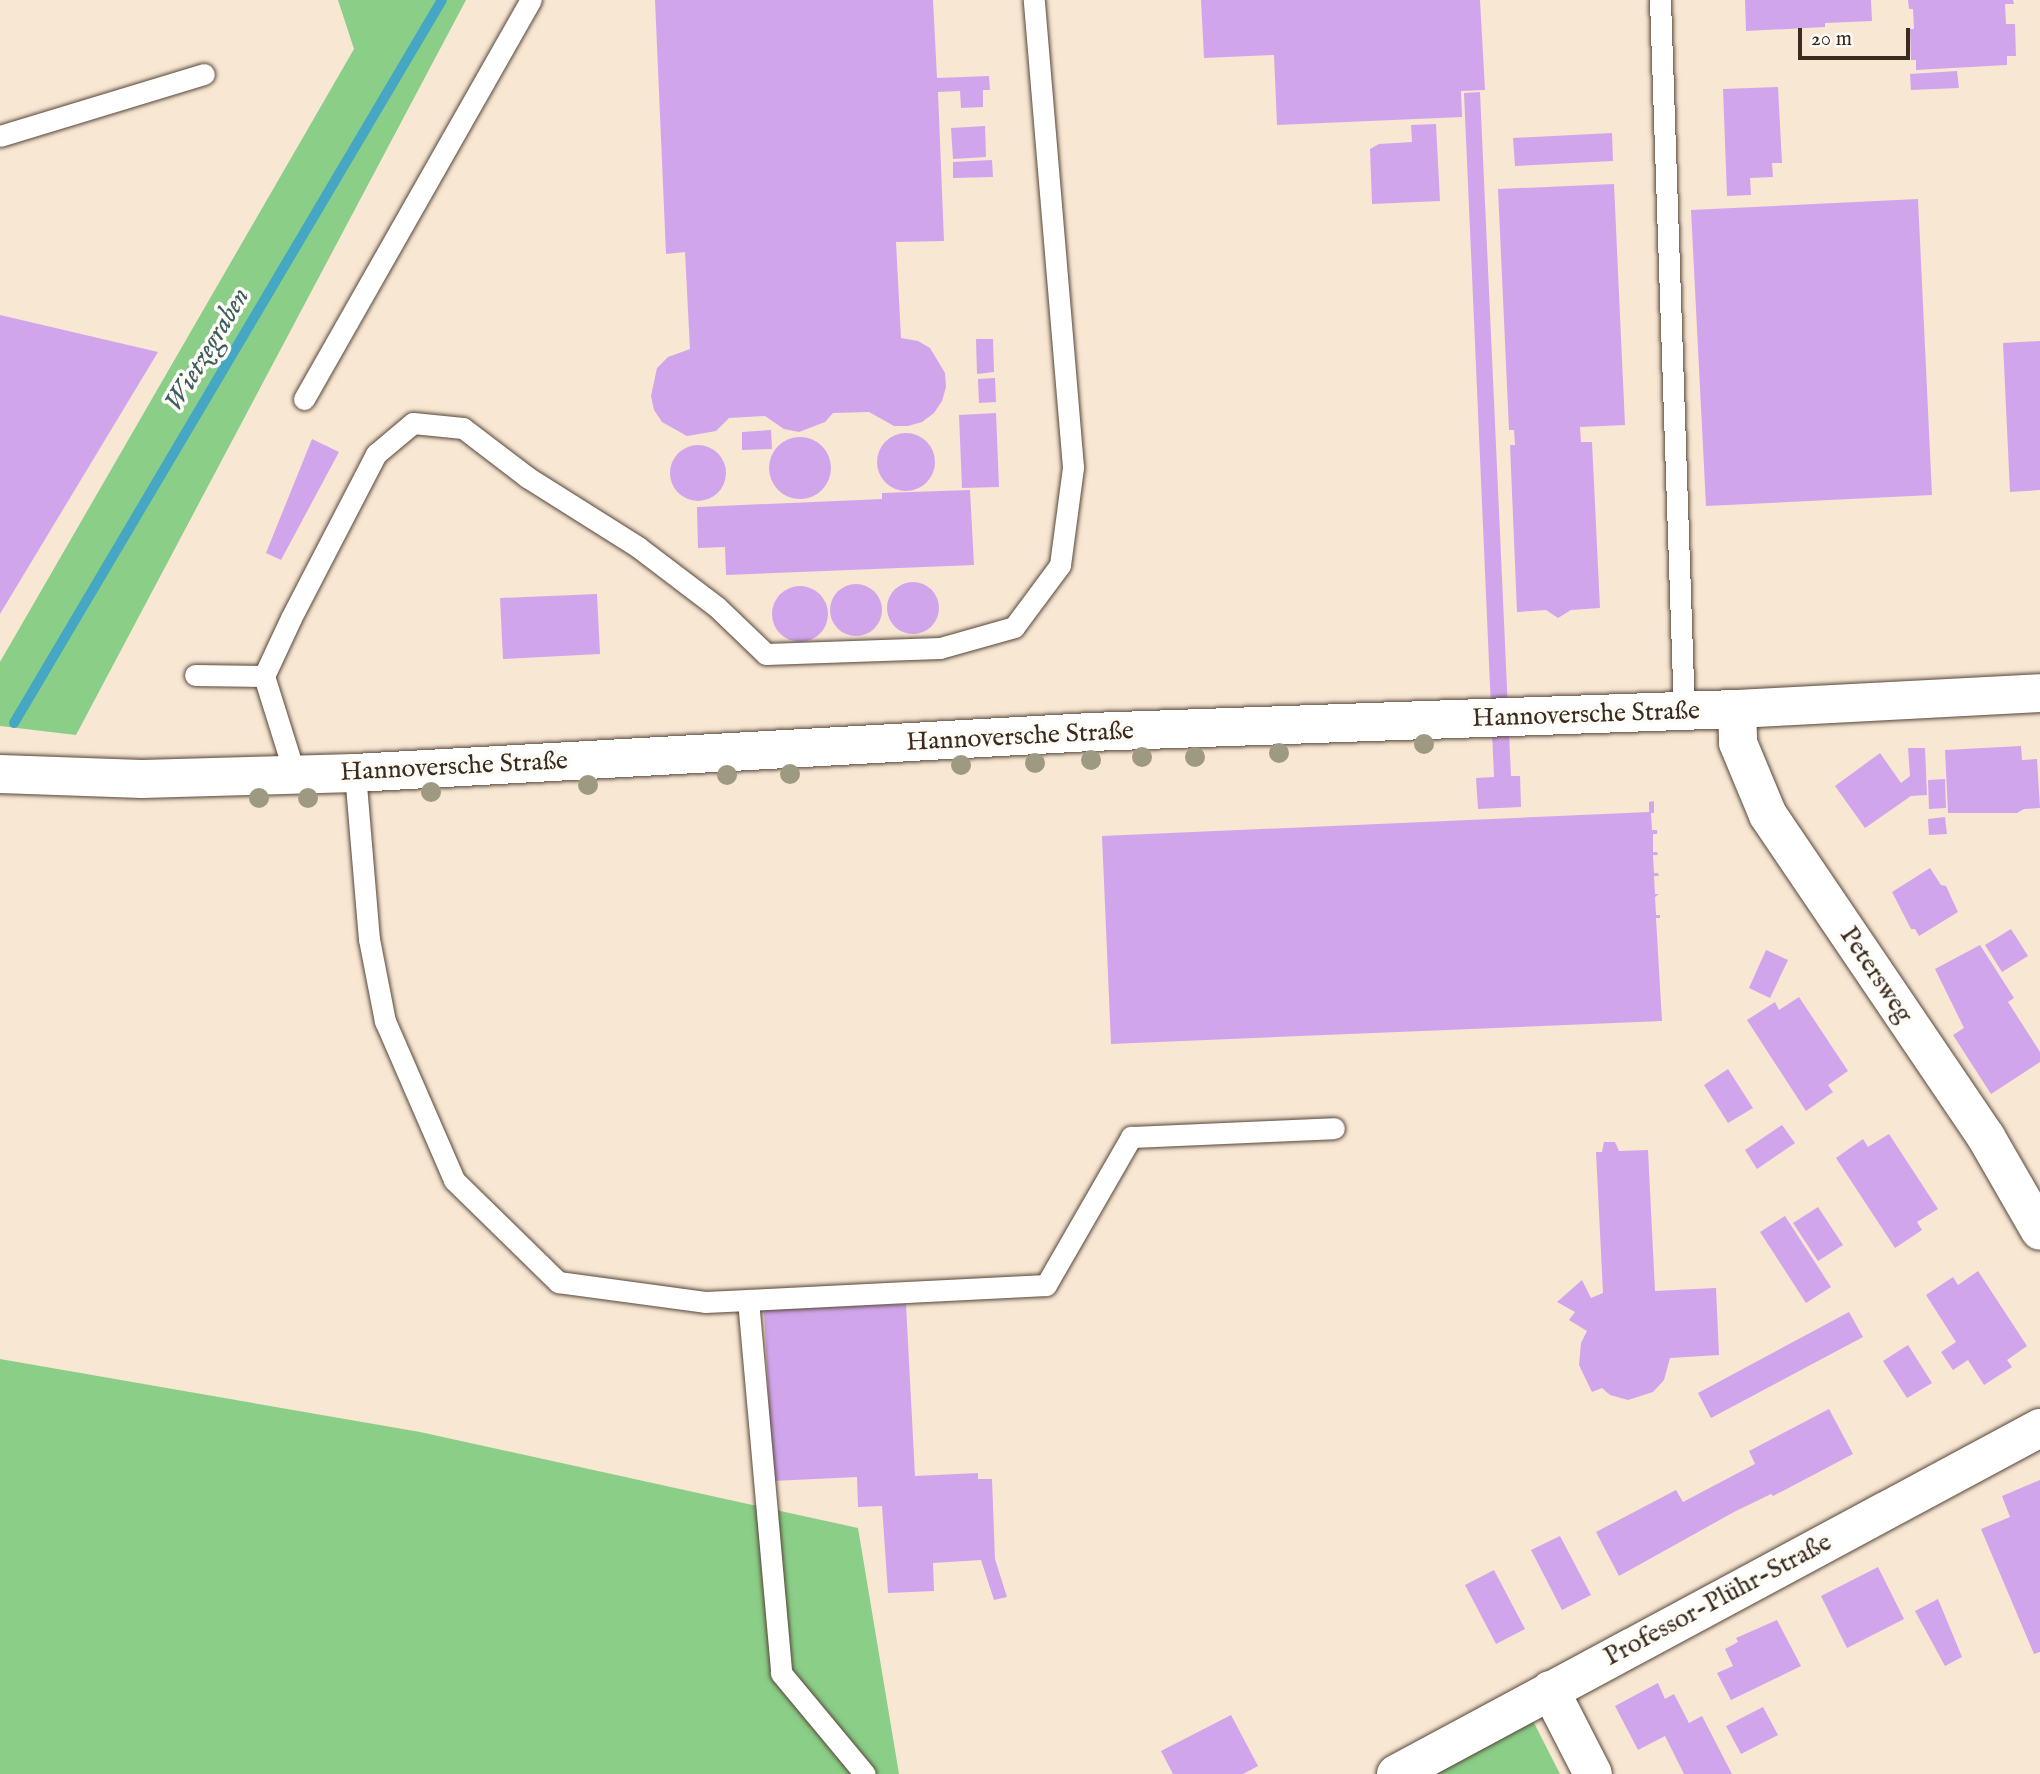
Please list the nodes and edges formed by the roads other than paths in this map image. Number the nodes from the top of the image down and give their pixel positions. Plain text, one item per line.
1 (531, 0) edge
2 (1034, 0) edge
3 (1660, 0) edge
4 (204, 74) dead end
5 (0, 136) edge
6 (304, 399) dead end
7 (195, 675) dead end
8 (264, 676) junction
9 (2040, 694) edge
10 (1737, 709) junction
11 (1684, 711) junction
12 (355, 773) junction
13 (0, 775) edge
14 (295, 775) junction
15 (1334, 1129) dead end
16 (2040, 1231) edge
17 (748, 1300) junction
18 (2040, 1428) edge
19 (1550, 1690) junction
20 (865, 1774) edge
21 (1396, 1774) edge
22 (1593, 1774) edge

1 - 6 lane
2 - 8 lane
3 - 11 lane
4 - 5 lane
7 - 8 lane
8 - 14 lane
9 - 10 street, Hannoversche Straße
10 - 11 street, Hannoversche Straße
10 - 16 street, Petersweg
11 - 12 street, Hannoversche Straße
12 - 14 street, Hannoversche Straße
12 - 17 lane
13 - 14 street, Hannoversche Straße
15 - 17 lane
17 - 20 lane
18 - 19 street, Professor-Plühr-Straße
19 - 21 street, Professor-Plühr-Straße
19 - 22 street

